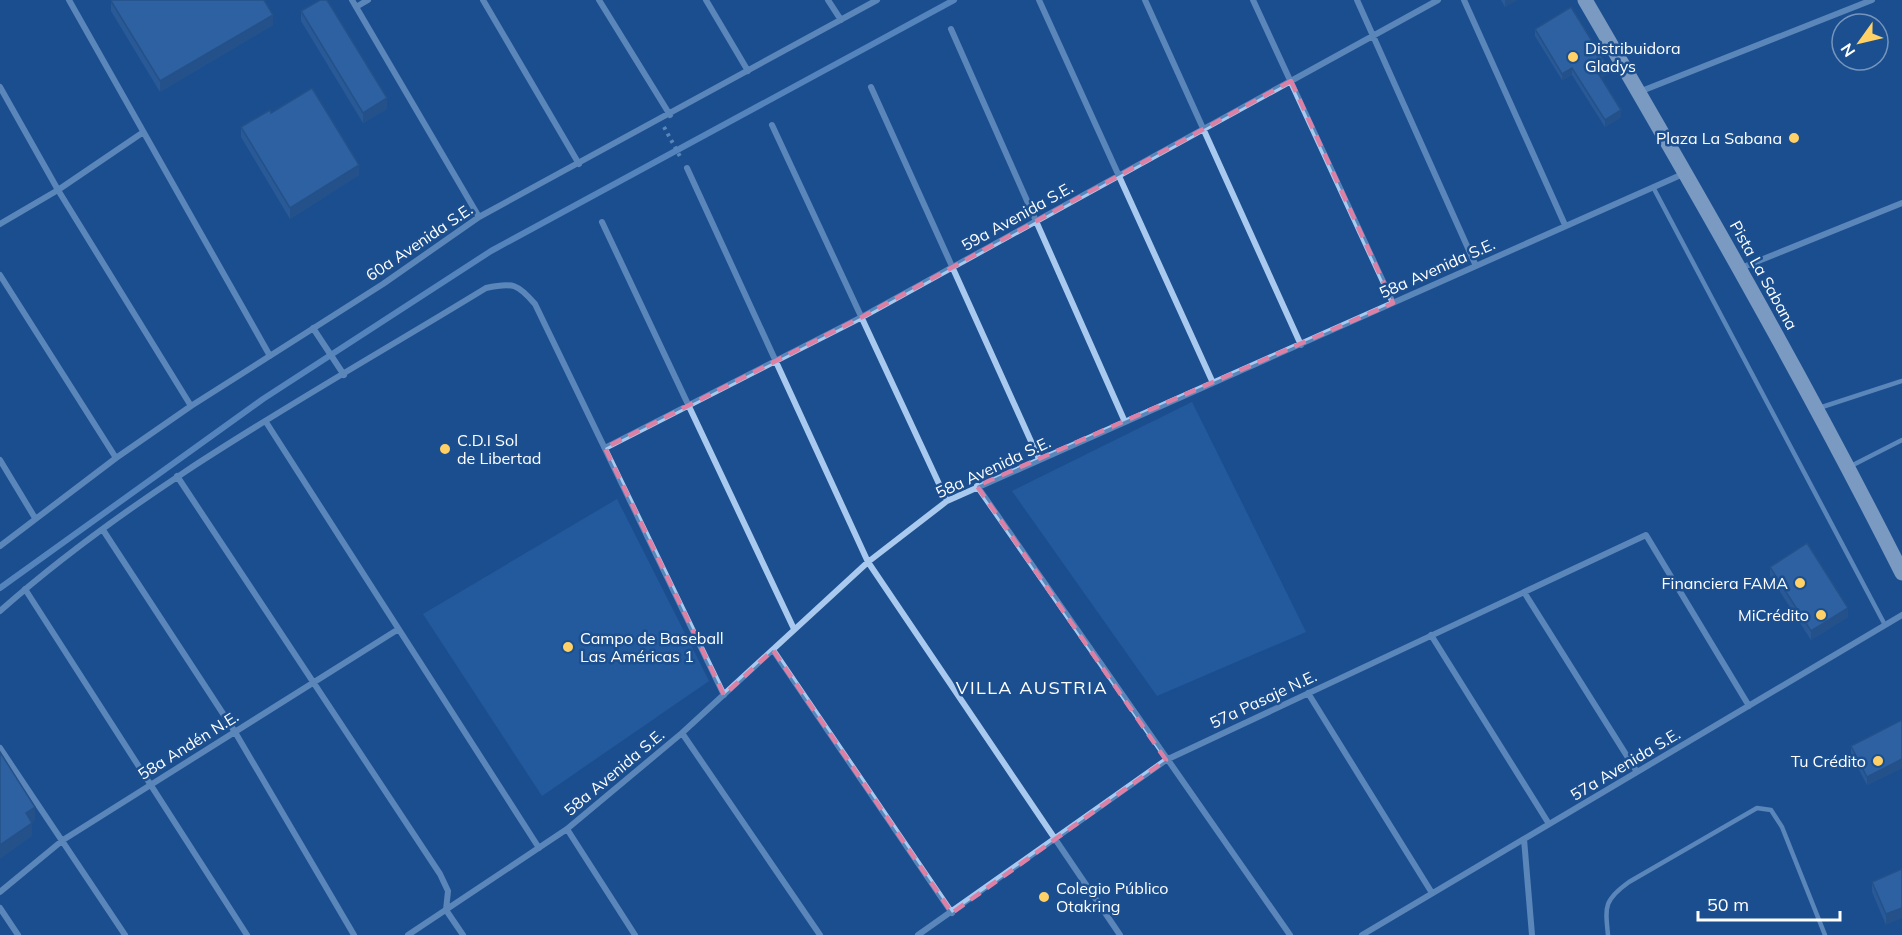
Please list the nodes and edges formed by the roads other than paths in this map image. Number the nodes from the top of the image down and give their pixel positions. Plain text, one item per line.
1 (69, 0) edge
2 (352, 0) edge
3 (368, 0) edge
4 (483, 0) edge
5 (599, 0) edge
6 (706, 0) edge
7 (828, 0) edge
8 (877, 0) edge
9 (1039, 0) edge
10 (1144, 0) edge
11 (1253, 0) edge
12 (1357, 0) edge
13 (1438, 0) edge
14 (1464, 0) edge
15 (1585, 0) edge
16 (1872, 0) edge
17 (356, 7) junction
18 (841, 20) junction
19 (951, 29) dead end
20 (1373, 36) junction
21 (748, 71) junction
22 (1291, 81) junction
23 (0, 87) edge
24 (871, 87) dead end
25 (1639, 92) junction
26 (670, 115) junction
27 (772, 125) dead end
28 (1203, 129) junction
29 (142, 133) junction
30 (579, 164) junction
31 (687, 168) road end
32 (1683, 174) junction
33 (1118, 176) junction
34 (1653, 187) junction
35 (58, 190) junction
36 (1902, 203) edge
37 (479, 218) junction
38 (1036, 220) junction
39 (602, 222) dead end
40 (0, 224) edge
41 (1565, 225) junction
42 (1476, 266) junction
43 (952, 267) junction
44 (1740, 268) junction
45 (0, 275) edge
46 (1393, 303) junction
47 (862, 317) junction
48 (313, 328) junction
49 (1301, 345) junction
50 (270, 356) junction
51 (775, 362) junction
52 (344, 375) junction
53 (1902, 381) edge
54 (1213, 383) junction
55 (191, 406) junction
56 (689, 407) junction
57 (1818, 408) junction
58 (266, 422) junction
59 (1125, 422) junction
60 (1902, 440) edge
61 (604, 448) junction
62 (116, 458) junction
63 (1039, 459) junction
64 (0, 460) edge
65 (1848, 467) junction
66 (177, 476) junction
67 (977, 486) junction
68 (947, 501) junction
69 (35, 518) junction
70 (103, 530) junction
71 (0, 546) edge
72 (868, 562) junction
73 (1902, 573) edge
74 (25, 589) junction
75 (1524, 592) junction
76 (0, 610) edge
77 (1902, 615) edge
78 (1885, 625) junction
79 (794, 629) junction
80 (397, 630) junction
81 (1431, 635) junction
82 (773, 650) junction
83 (313, 682) junction
84 (1308, 693) junction
85 (724, 695) junction
86 (1749, 706) junction
87 (235, 732) junction
88 (682, 733) junction
89 (0, 748) edge
90 (1166, 760) junction
91 (1637, 772) junction
92 (149, 786) junction
93 (1549, 824) junction
94 (567, 829) junction
95 (1056, 838) junction
96 (1524, 839) junction
97 (63, 840) junction
98 (539, 848) junction
99 (0, 892) edge
100 (1432, 893) junction
101 (0, 908) edge
102 (446, 910) junction
103 (952, 913) junction
104 (18, 935) edge
105 (126, 935) edge
106 (247, 935) edge
107 (354, 935) edge
108 (408, 935) edge
109 (463, 935) edge
110 (635, 935) edge
111 (820, 935) edge
112 (918, 935) edge
113 (1120, 935) edge
114 (1290, 935) edge
115 (1362, 935) edge
116 (1532, 935) edge
117 (1608, 935) edge
118 (1825, 935) edge

1 - 29 street
2 - 17 street
3 - 17 street
4 - 30 street
5 - 26 street
6 - 21 street
7 - 18 street
8 - 18 street, 60a Avenida S.E.
9 - 33 street
10 - 28 street
11 - 22 street
12 - 20 street
13 - 20 street, 59a Avenida S.E.
14 - 41 street
15 - 25 main road, Pista La Sabana
16 - 25 street
17 - 37 street
18 - 21 street, 60a Avenida S.E.
19 - 38 street
20 - 22 street, 59a Avenida S.E.
20 - 42 street
21 - 26 street, 60a Avenida S.E.
22 - 28 street, 59a Avenida S.E.
22 - 46 street
23 - 35 street
24 - 43 street
25 - 32 main road, Pista La Sabana
26 - 30 street, 60a Avenida S.E.
27 - 47 street
28 - 33 street, 59a Avenida S.E.
28 - 49 street
29 - 35 street
29 - 50 street
30 - 37 street, 60a Avenida S.E.
31 - 51 street
32 - 34 street, 58a Avenida S.E.
32 - 44 main road, Pista La Sabana
33 - 38 street, 59a Avenida S.E.
33 - 54 street
34 - 41 street, 58a Avenida S.E.
34 - 78 lane
35 - 40 street
35 - 55 street
36 - 44 street
37 - 48 street, 60a Avenida S.E.
38 - 43 street, 59a Avenida S.E.
38 - 59 street
39 - 56 street
41 - 42 street, 58a Avenida S.E.
42 - 46 street, 58a Avenida S.E.
43 - 47 street, 59a Avenida S.E.
43 - 63 street
44 - 57 main road, Pista La Sabana
45 - 62 street
46 - 49 street, 58a Avenida S.E.
47 - 51 street, 59a Avenida S.E.
47 - 68 street
48 - 50 street, 60a Avenida S.E.
48 - 52 street
49 - 54 street, 58a Avenida S.E.
50 - 55 street, 60a Avenida S.E.
51 - 56 street, 59a Avenida S.E.
51 - 72 street
52 - 58 street
52 - 61 street
53 - 57 lane
54 - 59 street, 58a Avenida S.E.
55 - 62 street, 60a Avenida S.E.
56 - 61 street, 59a Avenida S.E.
56 - 79 street
57 - 65 main road, Pista La Sabana
58 - 66 street
58 - 80 street
59 - 63 street, 58a Avenida S.E.
60 - 65 lane
61 - 85 street
62 - 69 street, 60a Avenida S.E.
63 - 67 street, 58a Avenida S.E.
64 - 69 street
65 - 73 main road, Pista La Sabana
66 - 70 street
66 - 83 street
67 - 68 street, 58a Avenida S.E.
67 - 90 street
68 - 72 street, 58a Avenida S.E.
69 - 71 street, 60a Avenida S.E.
70 - 74 street
70 - 87 street
72 - 79 street, 58a Avenida S.E.
72 - 95 street
74 - 76 street
74 - 92 street
75 - 81 street, 57a Pasaje N.E.
75 - 86 street, 57a Pasaje N.E.
75 - 91 street
77 - 78 street, 57a Avenida S.E.
78 - 86 street, 57a Avenida S.E.
79 - 82 street, 58a Avenida S.E.
80 - 83 street, 58a Andén N.E.
80 - 98 street
81 - 84 street, 57a Pasaje N.E.
81 - 93 street
82 - 85 street, 58a Avenida S.E.
82 - 103 street
83 - 87 street, 58a Andén N.E.
83 - 102 street
84 - 90 street, 57a Pasaje N.E.
84 - 100 street
85 - 88 street, 58a Avenida S.E.
86 - 91 street, 57a Avenida S.E.
87 - 92 street, 58a Andén N.E.
87 - 107 street
88 - 94 street, 58a Avenida S.E.
88 - 111 street
89 - 97 street
90 - 95 street, 57a Pasaje N.E.
90 - 114 street
91 - 93 street, 57a Avenida S.E.
92 - 97 street, 58a Andén N.E.
92 - 106 street
93 - 96 street, 57a Avenida S.E.
94 - 98 street, 58a Avenida S.E.
94 - 110 street
95 - 103 street, 57a Pasaje N.E.
95 - 113 street
96 - 100 street, 57a Avenida S.E.
96 - 116 street
97 - 99 street, 58a Andén N.E.
97 - 105 street
98 - 102 street, 58a Avenida S.E.
100 - 115 street, 57a Avenida S.E.
101 - 104 street
102 - 108 street, 58a Avenida S.E.
102 - 109 street
103 - 112 street, 57a Pasaje N.E.
117 - 118 lane

